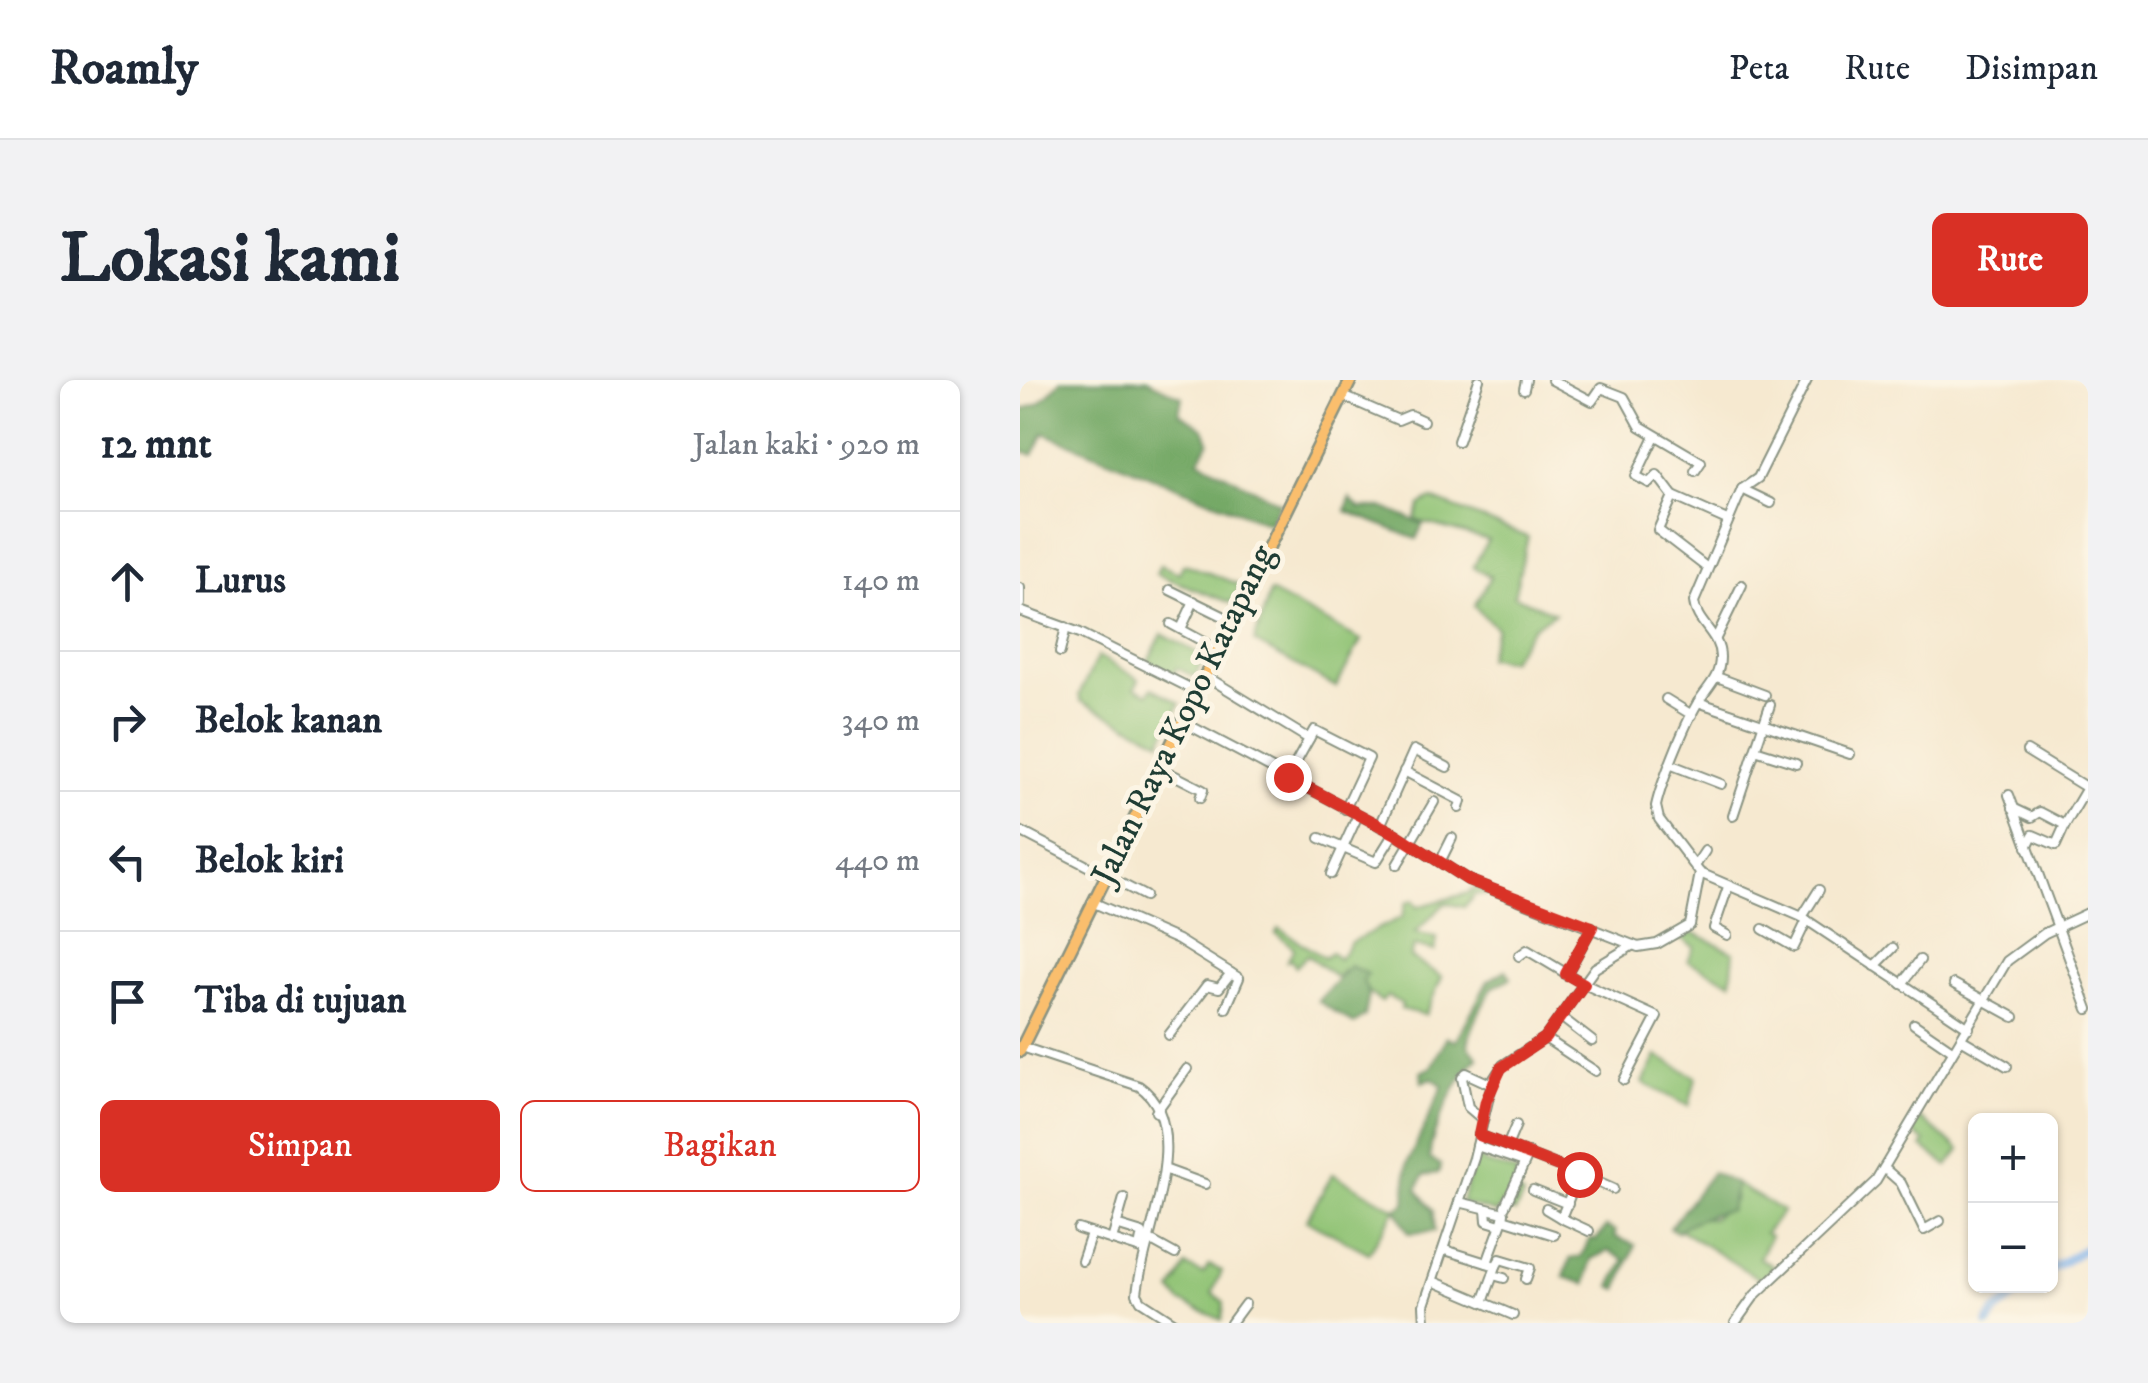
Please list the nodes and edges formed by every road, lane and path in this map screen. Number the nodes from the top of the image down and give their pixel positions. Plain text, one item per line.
1 (1351, 380) edge
2 (1479, 380) edge
3 (1552, 380) edge
4 (1807, 380) edge
5 (1343, 396) junction
6 (1423, 421) dead end
7 (1656, 436) junction
8 (1458, 441) dead end
9 (1695, 472) dead end
10 (1742, 489) junction
11 (1673, 496) junction
12 (1771, 503) dead end
13 (1727, 520) junction
14 (1706, 567) junction
15 (1742, 585) dead end
16 (1020, 588) edge
17 (1170, 590) dead end
18 (1194, 601) junction
19 (1020, 607) edge
20 (1231, 620) junction
21 (1171, 624) dead end
22 (1066, 627) junction
23 (1180, 629) junction
24 (1716, 638) junction
25 (1218, 648) junction
26 (1060, 652) dead end
27 (1204, 675) junction
28 (1718, 677) junction
29 (1196, 691) junction
30 (1765, 695) dead end
31 (1666, 699) dead end
32 (1698, 702) junction
33 (1770, 705) dead end
34 (1692, 715) junction
35 (1180, 720) junction
36 (1764, 724) junction
37 (1309, 738) junction
38 (1419, 739) dead end
39 (1414, 750) junction
40 (1755, 750) junction
41 (2027, 751) dead end
42 (1850, 754) dead end
43 (1796, 763) dead end
44 (1672, 765) junction
45 (1158, 767) junction
46 (1447, 767) dead end
47 (1404, 771) junction
48 (1288, 777) junction
49 (1721, 784) dead end
50 (2088, 787) edge
51 (2008, 795) dead end
52 (1200, 798) dead end
53 (1434, 802) dead end
54 (2013, 807) junction
55 (1460, 808) dead end
56 (1345, 809) junction
57 (1358, 815) junction
58 (1732, 816) dead end
59 (1380, 826) junction
60 (2065, 826) junction
61 (1020, 831) edge
62 (1394, 833) junction
63 (1320, 838) dead end
64 (1452, 838) dead end
65 (1040, 842) junction
66 (1411, 844) junction
67 (1343, 846) junction
68 (2027, 847) junction
69 (1705, 851) dead end
70 (1034, 853) dead end
71 (1441, 860) junction
72 (1397, 866) dead end
73 (1697, 870) junction
74 (1332, 874) dead end
75 (1105, 876) junction
76 (1728, 886) junction
77 (1819, 890) dead end
78 (1145, 896) dead end
79 (1092, 902) junction
80 (2088, 912) edge
81 (1804, 918) junction
82 (1592, 927) junction
83 (1763, 929) dead end
84 (2056, 929) junction
85 (1727, 934) dead end
86 (1633, 946) junction
87 (1893, 948) dead end
88 (1519, 956) dead end
89 (1920, 960) dead end
90 (1875, 966) junction
91 (1231, 972) junction
92 (1566, 974) junction
93 (1584, 984) junction
94 (1902, 984) junction
95 (1954, 984) dead end
96 (1986, 1002) junction
97 (1226, 1008) dead end
98 (2088, 1008) edge
99 (1561, 1017) junction
100 (2014, 1018) dead end
101 (1914, 1024) dead end
102 (1969, 1028) junction
103 (1169, 1035) dead end
104 (1545, 1038) junction
105 (1962, 1039) junction
106 (1592, 1041) dead end
107 (1022, 1042) edge
108 (1952, 1050) junction
109 (2008, 1066) dead end
110 (1187, 1068) dead end
111 (1595, 1070) dead end
112 (1624, 1080) dead end
113 (1492, 1085) junction
114 (1156, 1112) junction
115 (1482, 1120) junction
116 (1516, 1125) dead end
117 (1479, 1135) junction
118 (1508, 1144) junction
119 (1477, 1146) junction
120 (1529, 1153) junction
121 (1524, 1162) junction
122 (1884, 1168) junction
123 (1164, 1169) junction
124 (1579, 1174) junction
125 (1205, 1184) dead end
126 (1613, 1189) dead end
127 (1534, 1190) dead end
128 (1124, 1198) dead end
129 (1459, 1202) junction
130 (1568, 1204) junction
131 (1505, 1206) dead end
132 (1546, 1209) dead end
133 (1561, 1218) junction
134 (1940, 1221) dead end
135 (1502, 1222) junction
136 (1116, 1225) junction
137 (1078, 1229) dead end
138 (1589, 1231) dead end
139 (1092, 1234) junction
140 (1554, 1236) dead end
141 (1112, 1240) junction
142 (1144, 1244) junction
143 (1445, 1250) junction
144 (1175, 1254) dead end
145 (1082, 1262) dead end
146 (1492, 1268) junction
147 (1504, 1278) dead end
148 (1526, 1279) dead end
149 (1435, 1282) junction
150 (1483, 1302) junction
151 (1246, 1304) dead end
152 (1513, 1315) dead end
153 (1742, 1321) edge
154 (1174, 1323) edge
155 (1231, 1323) edge
156 (1425, 1323) edge

1 - 5 main road, Jalan Raya Kopo Katapang
2 - 8 street
3 - 7 street
4 - 10 street
5 - 6 street
5 - 20 main road, Jalan Raya Kopo Katapang
7 - 9 street
7 - 11 street
10 - 12 street
10 - 13 street
11 - 13 street
11 - 14 street
13 - 14 street
14 - 24 street
15 - 24 street
16 - 19 street
17 - 18 street
18 - 20 street
18 - 23 street
19 - 22 street
20 - 25 main road, Jalan Raya Kopo Katapang
21 - 23 street
22 - 26 street
22 - 29 street
23 - 25 street
24 - 28 street
25 - 27 main road, Jalan Raya Kopo Katapang
27 - 29 main road, Jalan Raya Kopo Katapang
27 - 37 street
28 - 30 street
28 - 32 street
29 - 35 main road, Jalan Raya Kopo Katapang
31 - 34 street
32 - 34 street
32 - 36 street
33 - 36 street
34 - 44 street
35 - 45 main road, Jalan Raya Kopo Katapang
35 - 48 street
36 - 40 street
36 - 42 street
37 - 48 street
37 - 56 street
38 - 39 street
39 - 46 street
39 - 47 street
40 - 43 street
40 - 58 street
41 - 50 street
44 - 49 street
44 - 73 street
45 - 52 street
45 - 75 main road, Jalan Raya Kopo Katapang
47 - 55 street
47 - 59 street
48 - 56 street
50 - 60 street
51 - 54 street
53 - 66 street
54 - 60 street
54 - 68 street
56 - 57 street
57 - 59 street
57 - 67 street
59 - 62 street
60 - 68 street
61 - 65 street
62 - 66 street
62 - 67 street
63 - 67 street
64 - 71 street
65 - 70 street
65 - 75 street
66 - 71 street
66 - 72 street
67 - 74 street
68 - 84 street
69 - 73 street
71 - 82 street
73 - 76 street
73 - 86 street
75 - 78 street
75 - 79 main road, Jalan Raya Kopo Katapang
76 - 81 street
76 - 85 street
77 - 81 street
79 - 91 street
79 - 107 main road, Jalan Raya Kopo Katapang
80 - 84 street
81 - 83 street
81 - 90 street
82 - 86 street
82 - 92 street
84 - 96 street
84 - 98 street
86 - 93 street
87 - 90 street
88 - 92 street
89 - 94 street
90 - 94 street
91 - 97 street
91 - 103 street
92 - 93 street
93 - 99 street
93 - 112 street
94 - 102 street
95 - 96 street
96 - 100 street
96 - 102 street
99 - 104 street
99 - 106 street
101 - 108 street
102 - 105 street
104 - 111 street
104 - 113 street
105 - 108 street
105 - 109 street
107 - 114 street
108 - 122 street
110 - 114 street
113 - 115 street
113 - 115 street
114 - 123 street
115 - 117 street
116 - 118 street
117 - 118 street
117 - 119 street
118 - 120 street
119 - 121 street
119 - 129 street
120 - 121 street
120 - 124 street
121 - 131 street
122 - 134 street
122 - 153 street
123 - 125 street
123 - 142 street
124 - 126 street
124 - 130 street
127 - 130 street
128 - 136 street
129 - 135 street
129 - 143 street
130 - 133 street
132 - 133 street
133 - 138 street
135 - 140 street
135 - 146 street
136 - 141 street
136 - 142 street
137 - 139 street
139 - 141 street
139 - 145 street
141 - 142 street
142 - 144 street
142 - 154 street
143 - 146 street
143 - 149 street
146 - 147 street
146 - 148 street
146 - 150 street
149 - 150 street
149 - 156 street
150 - 152 street
151 - 155 street

